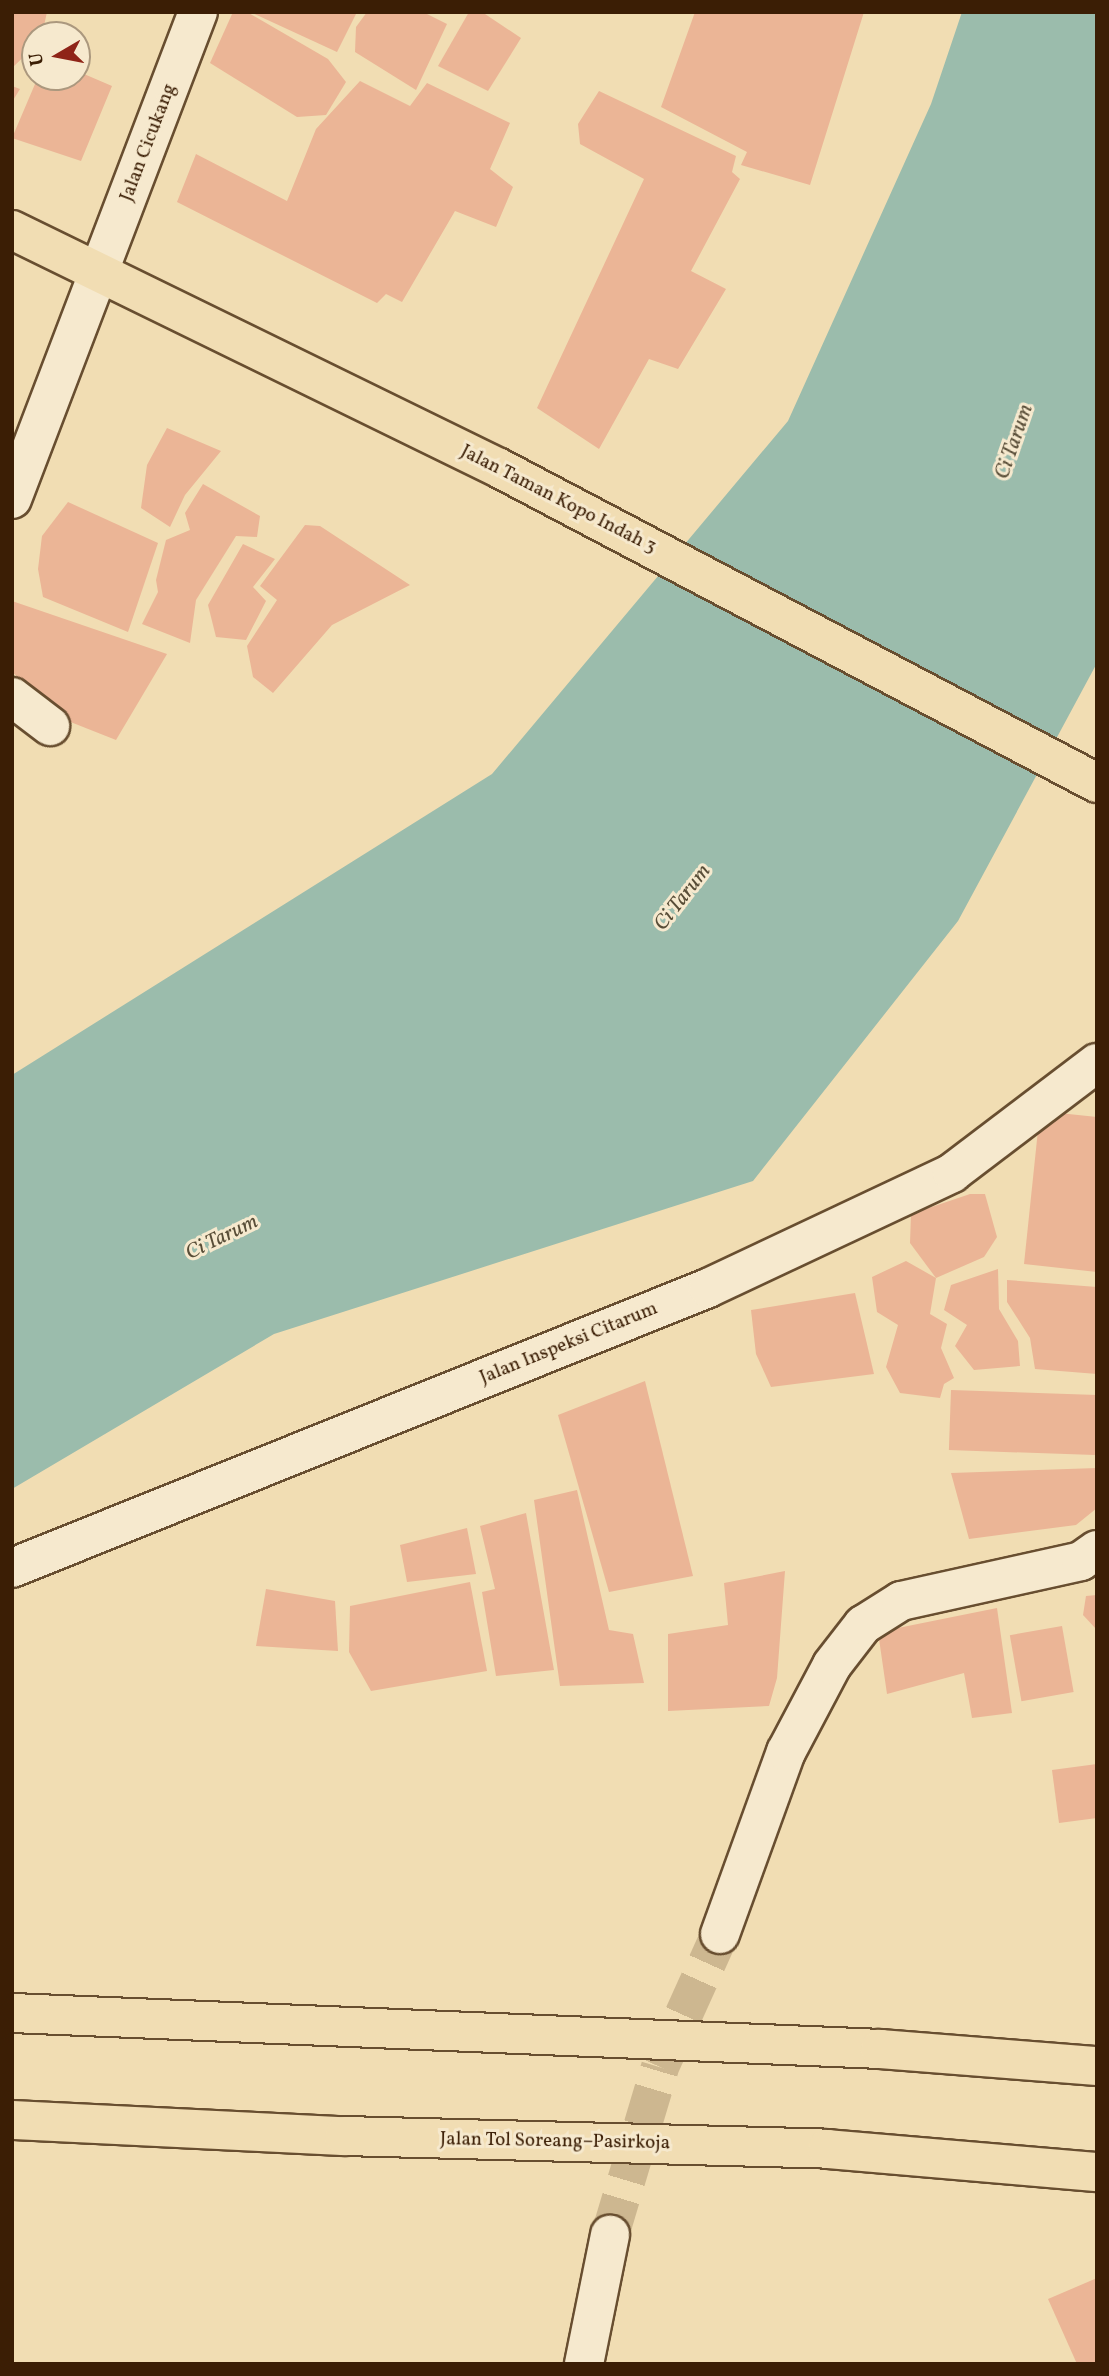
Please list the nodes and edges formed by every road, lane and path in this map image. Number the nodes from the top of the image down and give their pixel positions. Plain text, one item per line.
1 (198, 12) edge
2 (12, 230) edge
3 (100, 273) junction
4 (12, 499) edge
5 (12, 697) edge
6 (50, 726) dead end
7 (1097, 783) edge
8 (1097, 1063) edge
9 (1097, 1550) edge
10 (12, 1568) edge
11 (720, 1934) tunnel mouth
12 (12, 2013) edge
13 (1097, 2066) edge
14 (12, 2119) edge
15 (1097, 2172) edge
16 (610, 2235) tunnel mouth
17 (583, 2364) edge

1 - 3 street, Jalan Cicukang
2 - 3 main road, Jalan Taman Kopo Indah 3
3 - 4 street, Jalan Cicukang
3 - 7 main road, Jalan Taman Kopo Indah 3
5 - 6 street
8 - 10 street, Jalan Inspeksi Citarum
9 - 11 street
12 - 13 main road
14 - 15 main road, Jalan Tol Soreang–Pasirkoja
16 - 17 street

